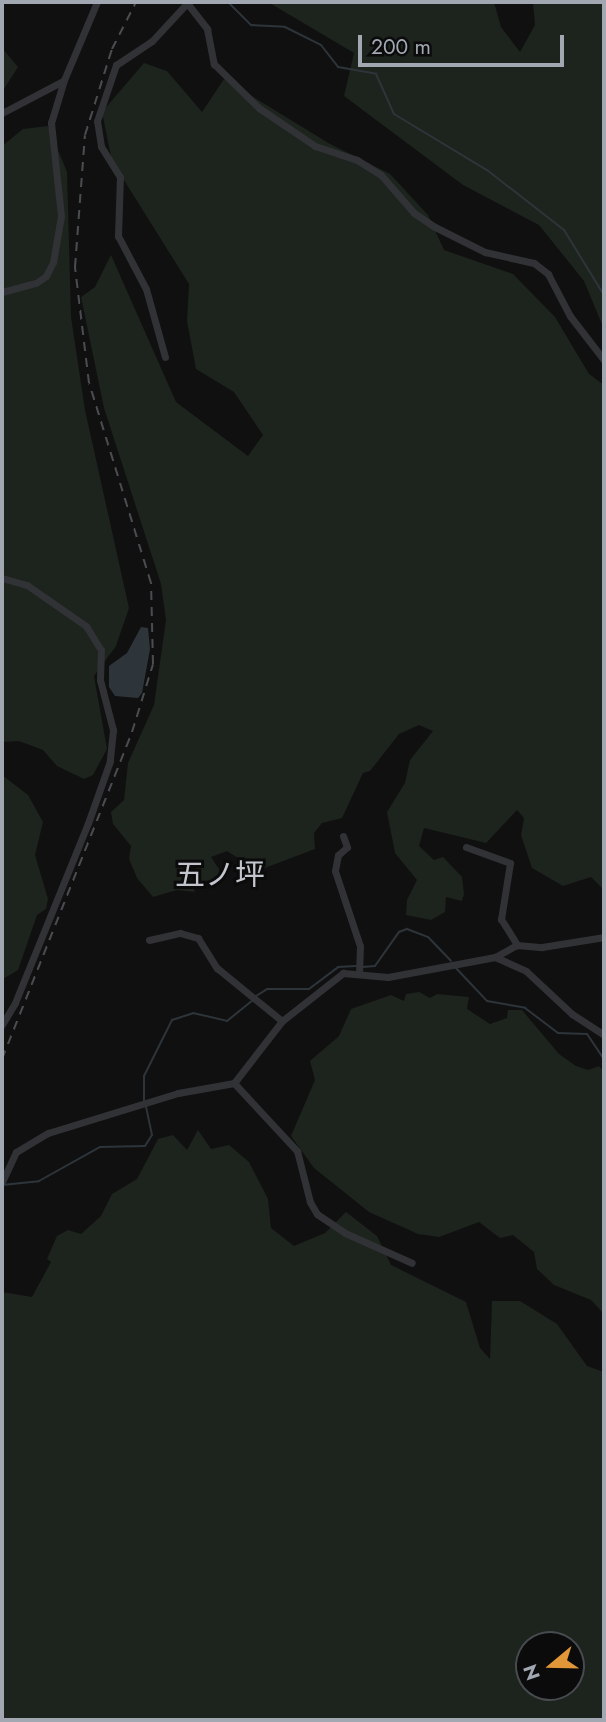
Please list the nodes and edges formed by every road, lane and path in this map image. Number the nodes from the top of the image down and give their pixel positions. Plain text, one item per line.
1 (97, 2) edge
2 (187, 2) edge
3 (64, 80) junction
4 (2, 113) edge
5 (2, 292) edge
6 (165, 357) dead end
7 (604, 360) edge
8 (2, 578) edge
9 (343, 836) dead end
10 (466, 847) dead end
11 (604, 937) edge
12 (149, 940) dead end
13 (517, 945) junction
14 (495, 957) junction
15 (359, 974) junction
16 (282, 1021) junction
17 (2, 1026) edge
18 (604, 1035) edge
19 (234, 1083) junction
20 (2, 1182) edge
21 (412, 1264) dead end

1 - 3 street
2 - 6 street
2 - 7 street
3 - 4 street
3 - 5 street
8 - 17 street
9 - 15 street
10 - 13 street
11 - 13 street
12 - 16 street
13 - 14 street
14 - 15 street
14 - 18 street
15 - 16 street
16 - 19 street
19 - 20 street
19 - 21 street

